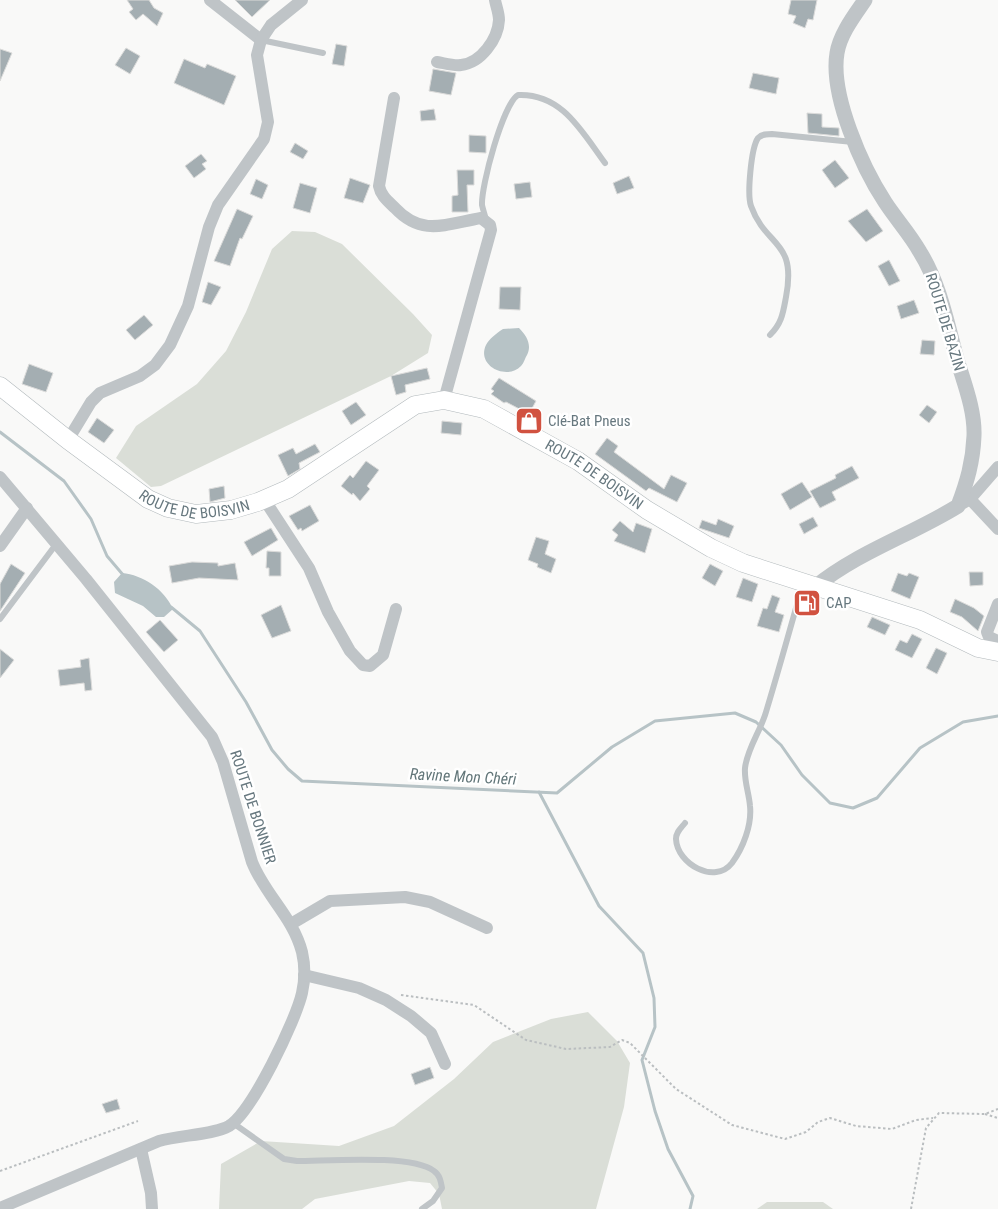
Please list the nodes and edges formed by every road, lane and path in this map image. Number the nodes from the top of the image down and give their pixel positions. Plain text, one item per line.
1 (210, 0) edge
2 (302, 0) edge
3 (495, 0) edge
4 (865, 0) edge
5 (261, 40) junction
6 (323, 53) dead end
7 (437, 62) dead end
8 (394, 98) dead end
9 (856, 143) junction
10 (605, 163) dead end
11 (486, 221) junction
12 (770, 335) dead end
13 (0, 386) edge
14 (444, 400) junction
15 (68, 440) junction
16 (998, 467) edge
17 (0, 477) edge
18 (264, 499) junction
19 (964, 502) junction
20 (27, 508) junction
21 (998, 529) edge
22 (57, 543) junction
23 (0, 546) edge
24 (809, 585) junction
25 (998, 604) edge
26 (396, 609) dead end
27 (0, 618) edge
28 (998, 641) edge
29 (998, 652) edge
30 (685, 823) dead end
31 (292, 924) junction
32 (487, 928) dead end
33 (304, 975) junction
34 (397, 994) dead end
35 (444, 1064) dead end
36 (998, 1109) edge
37 (985, 1114) junction
38 (933, 1118) junction
39 (998, 1118) edge
40 (138, 1121) dead end
41 (233, 1123) junction
42 (141, 1150) junction
43 (0, 1171) edge
44 (0, 1208) edge
45 (152, 1209) edge
46 (422, 1209) edge
47 (911, 1209) edge

1 - 5 street
2 - 5 street
3 - 7 street
4 - 9 street, ROUTE DE BAZIN
5 - 6 lane
5 - 15 street
8 - 11 street
9 - 12 lane
9 - 19 street, ROUTE DE BAZIN
10 - 11 lane
11 - 14 street
13 - 15 main road, ROUTE DE BOISVIN
14 - 18 main road, ROUTE DE BOISVIN
14 - 24 main road, ROUTE DE BOISVIN
15 - 18 main road, ROUTE DE BOISVIN
16 - 19 street
17 - 20 street, ROUTE DE BONNIER
18 - 26 street
19 - 21 street
19 - 24 street
20 - 22 street, ROUTE DE BONNIER
20 - 23 street
22 - 27 lane
22 - 31 street, ROUTE DE BONNIER
24 - 29 main road, ROUTE DE BOISVIN
24 - 30 lane
25 - 28 street
31 - 32 street
31 - 33 street, ROUTE DE BONNIER
33 - 35 street
33 - 41 street, ROUTE DE BONNIER
34 - 38 path
36 - 37 path
37 - 38 path
37 - 39 path
38 - 47 path
40 - 43 path
41 - 42 street
41 - 46 lane
42 - 44 street
42 - 45 street

